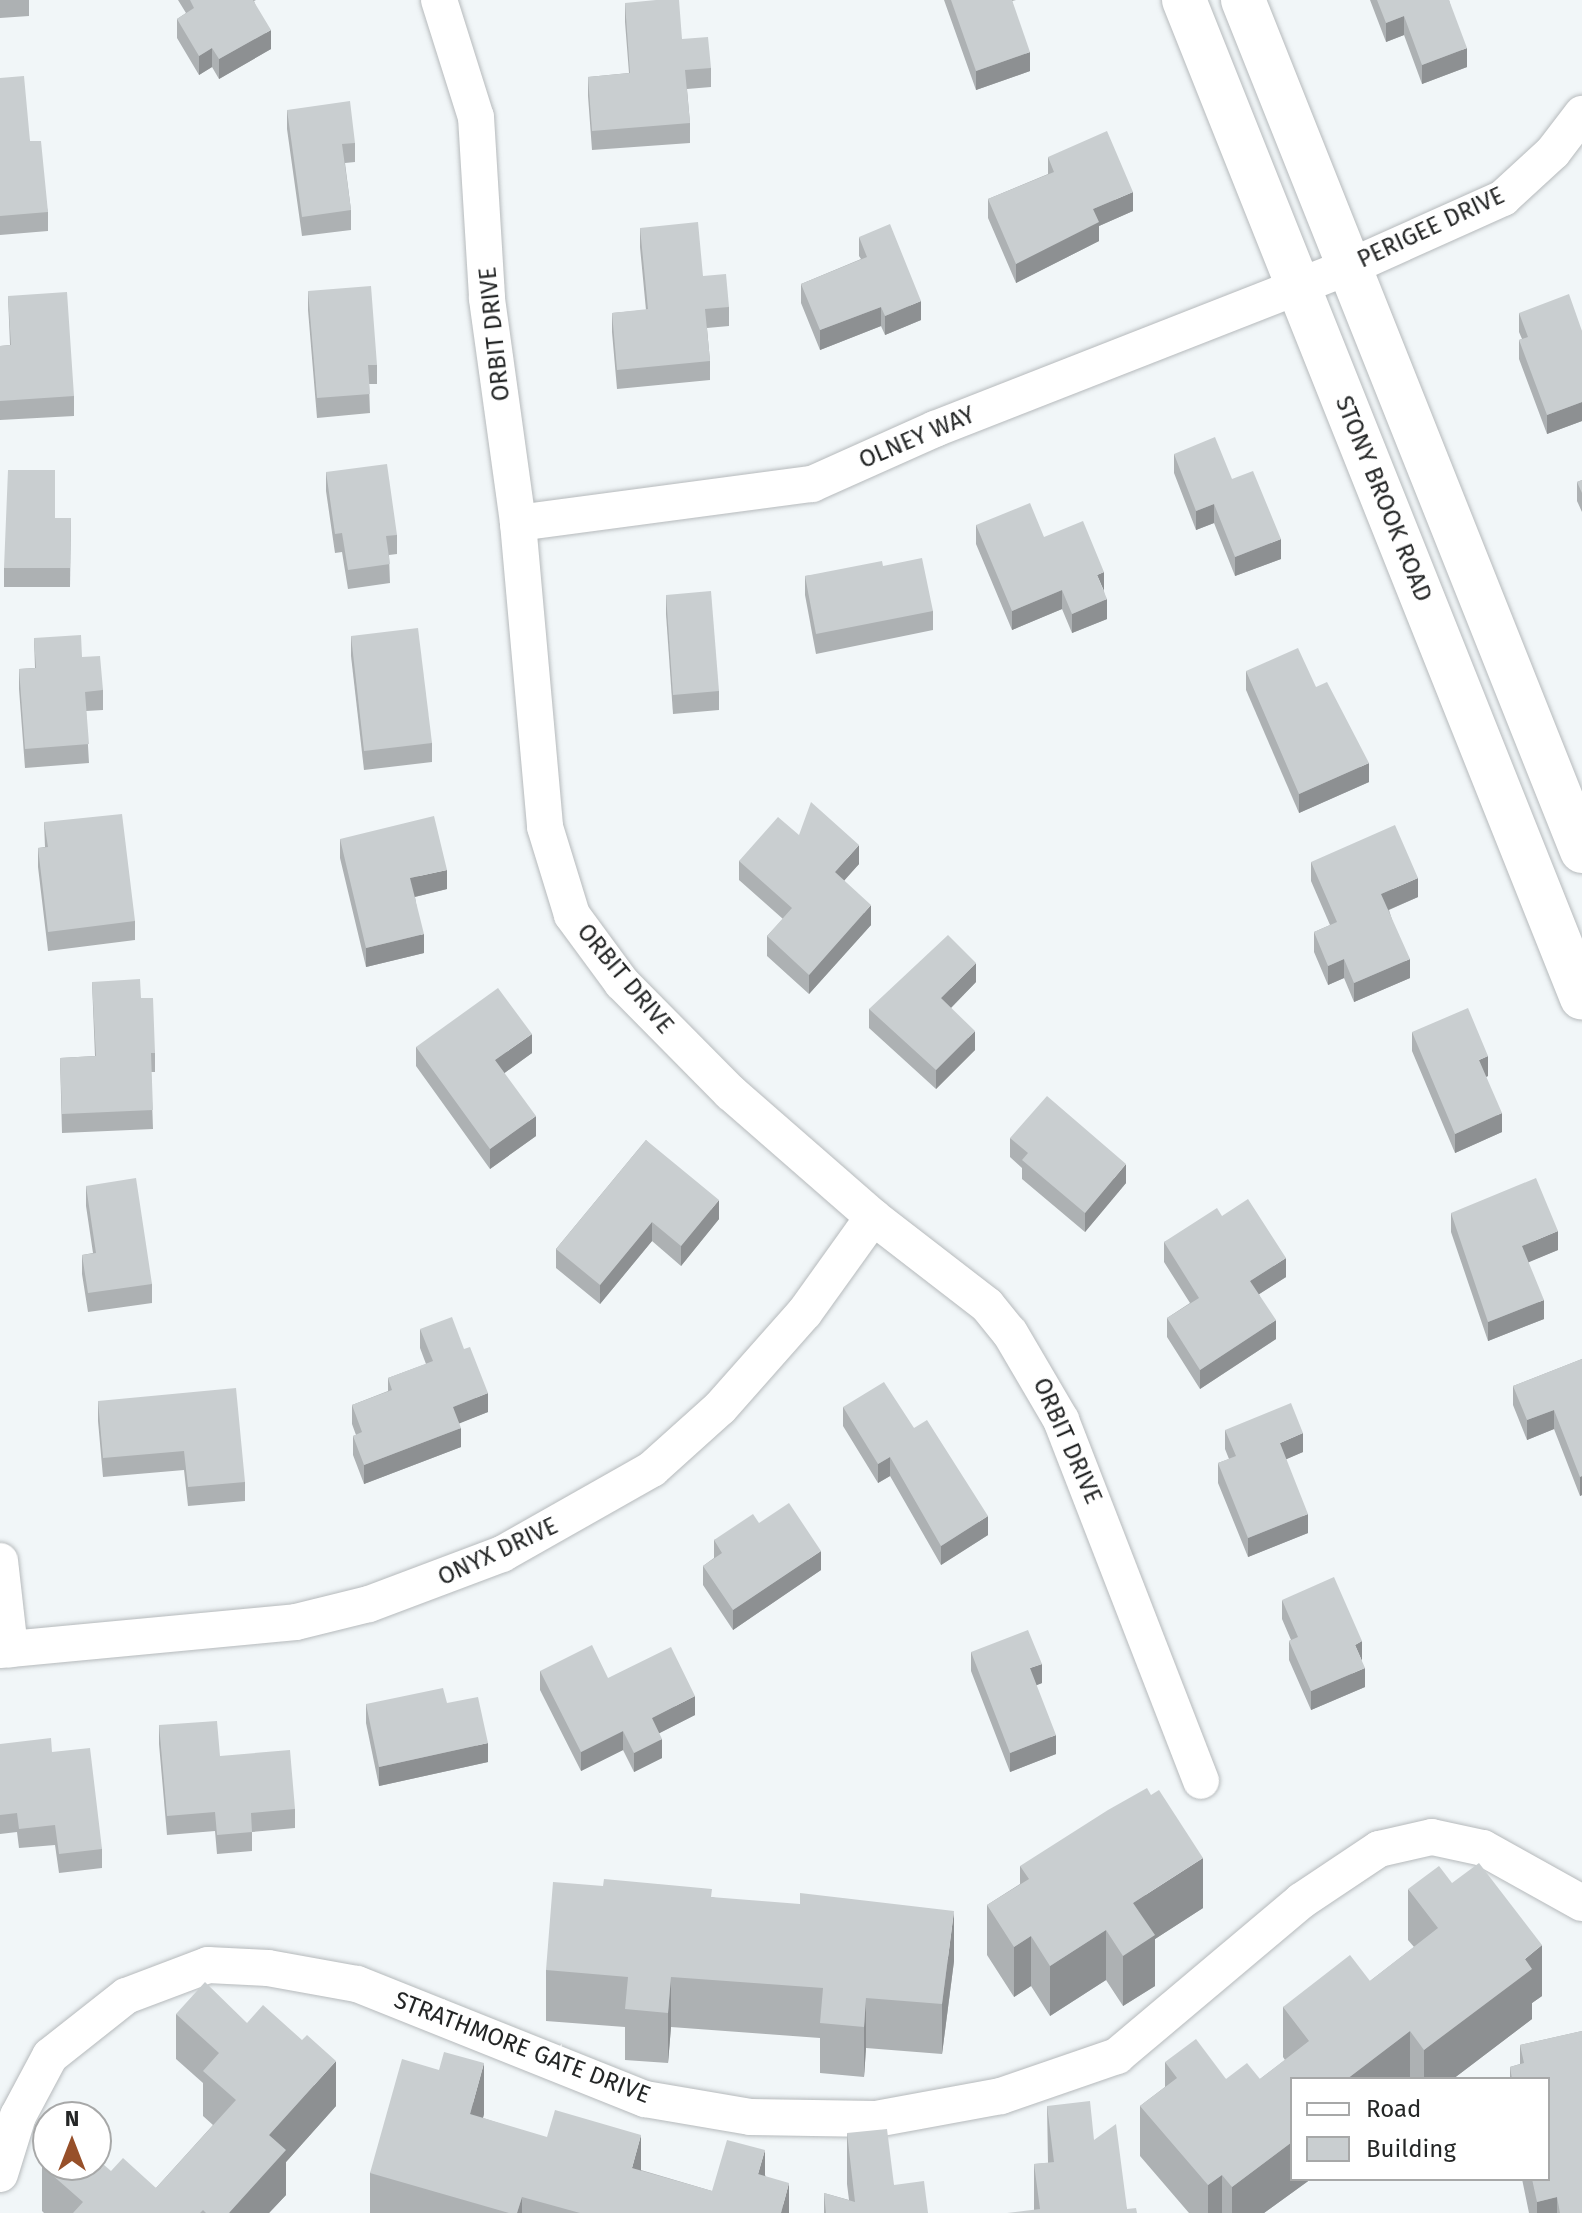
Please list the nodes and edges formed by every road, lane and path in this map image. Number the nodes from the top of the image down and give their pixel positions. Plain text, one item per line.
1 (439, 0) edge
2 (1184, 0) edge
3 (1243, 0) edge
4 (1582, 114) edge
5 (1350, 267) junction
6 (1299, 288) junction
7 (518, 523) junction
8 (1582, 851) edge
9 (1582, 998) edge
10 (873, 1217) junction
11 (0, 1561) edge
12 (5, 1650) edge
13 (1201, 1781) dead end
14 (1582, 1903) edge
15 (0, 2174) edge

1 - 7 street, ORBIT DRIVE
2 - 6 main road, STONY BROOK ROAD
3 - 5 main road
4 - 5 street, PERIGEE DRIVE
5 - 6 street, PERIGEE DRIVE
5 - 8 main road
6 - 7 street, OLNEY WAY
6 - 9 main road, STONY BROOK ROAD
7 - 10 street, ORBIT DRIVE
10 - 12 street, ONYX DRIVE
10 - 13 street, ORBIT DRIVE
11 - 12 street
14 - 15 street, STRATHMORE GATE DRIVE

